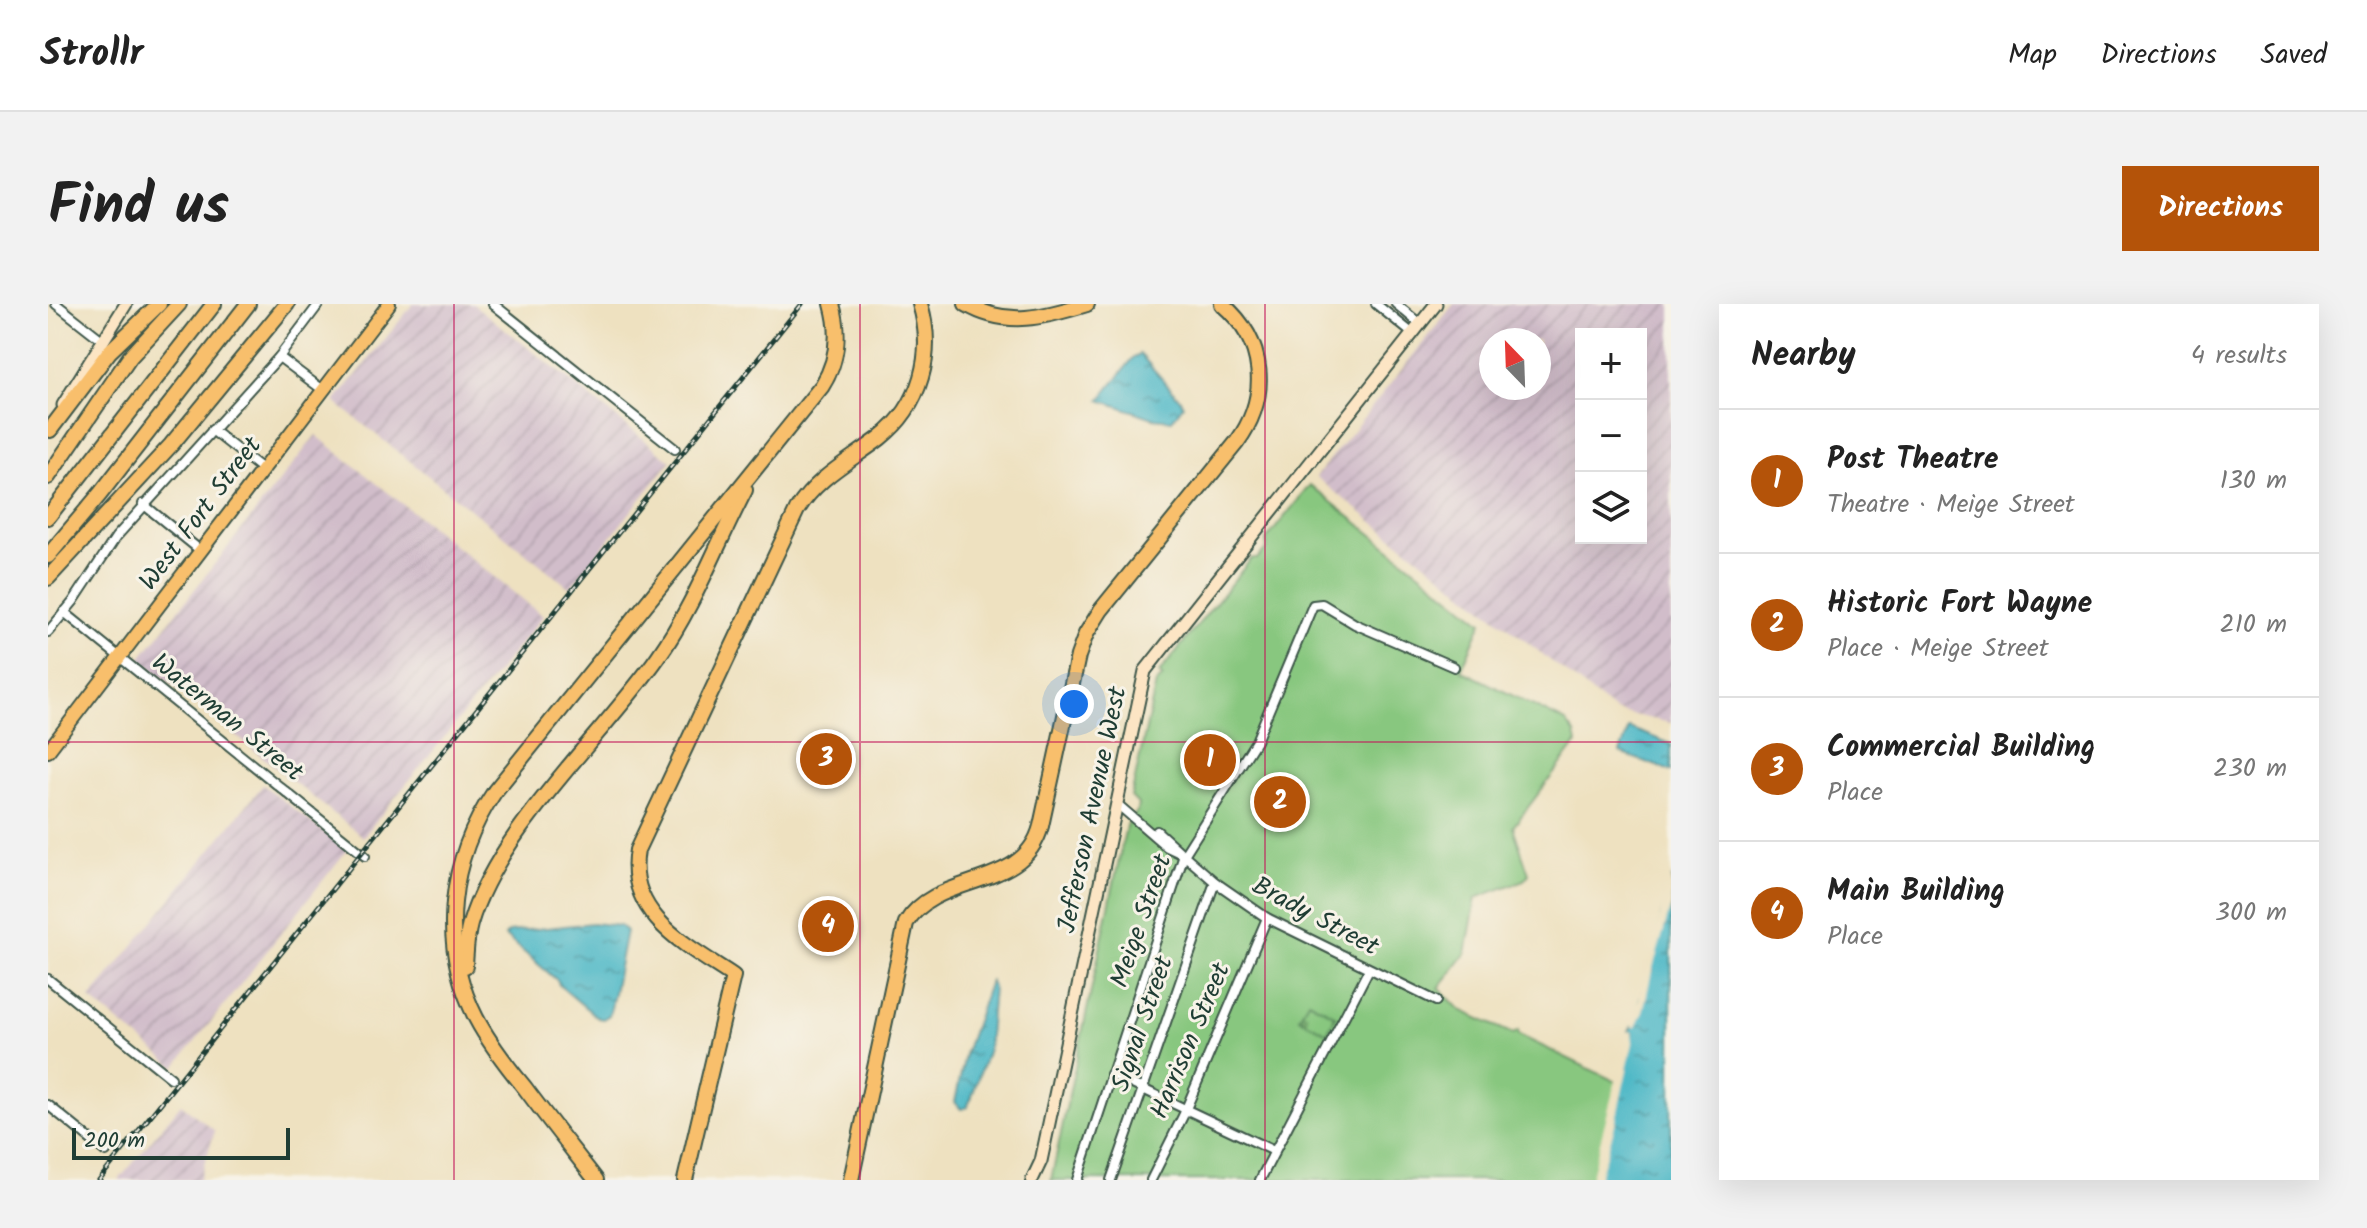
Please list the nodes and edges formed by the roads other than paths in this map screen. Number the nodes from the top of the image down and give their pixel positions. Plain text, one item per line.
1 (56, 304) edge
2 (126, 304) edge
3 (159, 304) edge
4 (179, 304) edge
5 (214, 304) edge
6 (248, 304) edge
7 (287, 304) edge
8 (319, 304) edge
9 (389, 304) edge
10 (493, 304) edge
11 (832, 304) edge
12 (920, 304) edge
13 (966, 304) edge
14 (1087, 304) edge
15 (1222, 304) edge
16 (1376, 304) edge
17 (1396, 304) edge
18 (1436, 304) edge
19 (1417, 329) junction
20 (102, 340) junction
21 (279, 357) junction
22 (323, 390) junction
23 (212, 430) junction
24 (49, 431) edge
25 (675, 449) dead end
26 (761, 462) junction
27 (263, 470) junction
28 (48, 477) edge
29 (143, 504) junction
30 (48, 517) edge
31 (201, 551) junction
32 (48, 556) edge
33 (48, 578) edge
34 (64, 612) junction
35 (48, 632) edge
36 (120, 657) junction
37 (1454, 667) dead end
38 (48, 751) edge
39 (1121, 807) junction
40 (1184, 855) junction
41 (365, 856) dead end
42 (1215, 882) junction
43 (1267, 918) junction
44 (1369, 969) junction
45 (48, 979) edge
46 (467, 994) junction
47 (1436, 1001) dead end
48 (1111, 1074) junction
49 (171, 1078) dead end
50 (1142, 1087) junction
51 (48, 1105) edge
52 (1186, 1107) junction
53 (1274, 1151) junction
54 (106, 1152) dead end
55 (596, 1180) edge
56 (685, 1180) edge
57 (851, 1180) edge
58 (1032, 1180) edge
59 (1077, 1180) edge
60 (1111, 1180) edge
61 (1151, 1180) edge
62 (1260, 1180) edge

1 - 20 street
2 - 20 main road
3 - 24 highway
4 - 28 highway
5 - 30 highway
6 - 32 highway
7 - 33 highway
8 - 21 street
9 - 22 main road, West Fort Street
10 - 25 street
11 - 26 highway
12 - 56 highway
13 - 14 highway
15 - 57 highway
16 - 19 street
17 - 19 street
18 - 19 main road, Jefferson Avenue West
19 - 39 main road, Jefferson Avenue West
20 - 24 main road
21 - 22 street
21 - 23 street
22 - 27 main road, West Fort Street
23 - 27 street
23 - 29 street
26 - 46 highway
26 - 46 highway
27 - 31 main road, West Fort Street
29 - 31 street
29 - 34 street
31 - 36 main road, West Fort Street
34 - 35 street
34 - 36 street, Waterman Street
36 - 38 main road, West Fort Street
36 - 41 street, Waterman Street
37 - 40 street, Meige Street
39 - 40 street, Brady Street
39 - 58 main road, Jefferson Avenue West
40 - 42 street, Brady Street
40 - 48 street, Meige Street
42 - 43 street, Brady Street
42 - 50 street, Signal Street
43 - 44 street, Brady Street
43 - 52 street, Harrison Street
44 - 47 street, Brady Street
44 - 53 street
45 - 49 street
46 - 55 highway
48 - 50 street
48 - 59 street, Meige Street
50 - 52 street
50 - 60 street, Signal Street
51 - 54 street
52 - 53 street
52 - 61 street, Harrison Street
53 - 62 street

